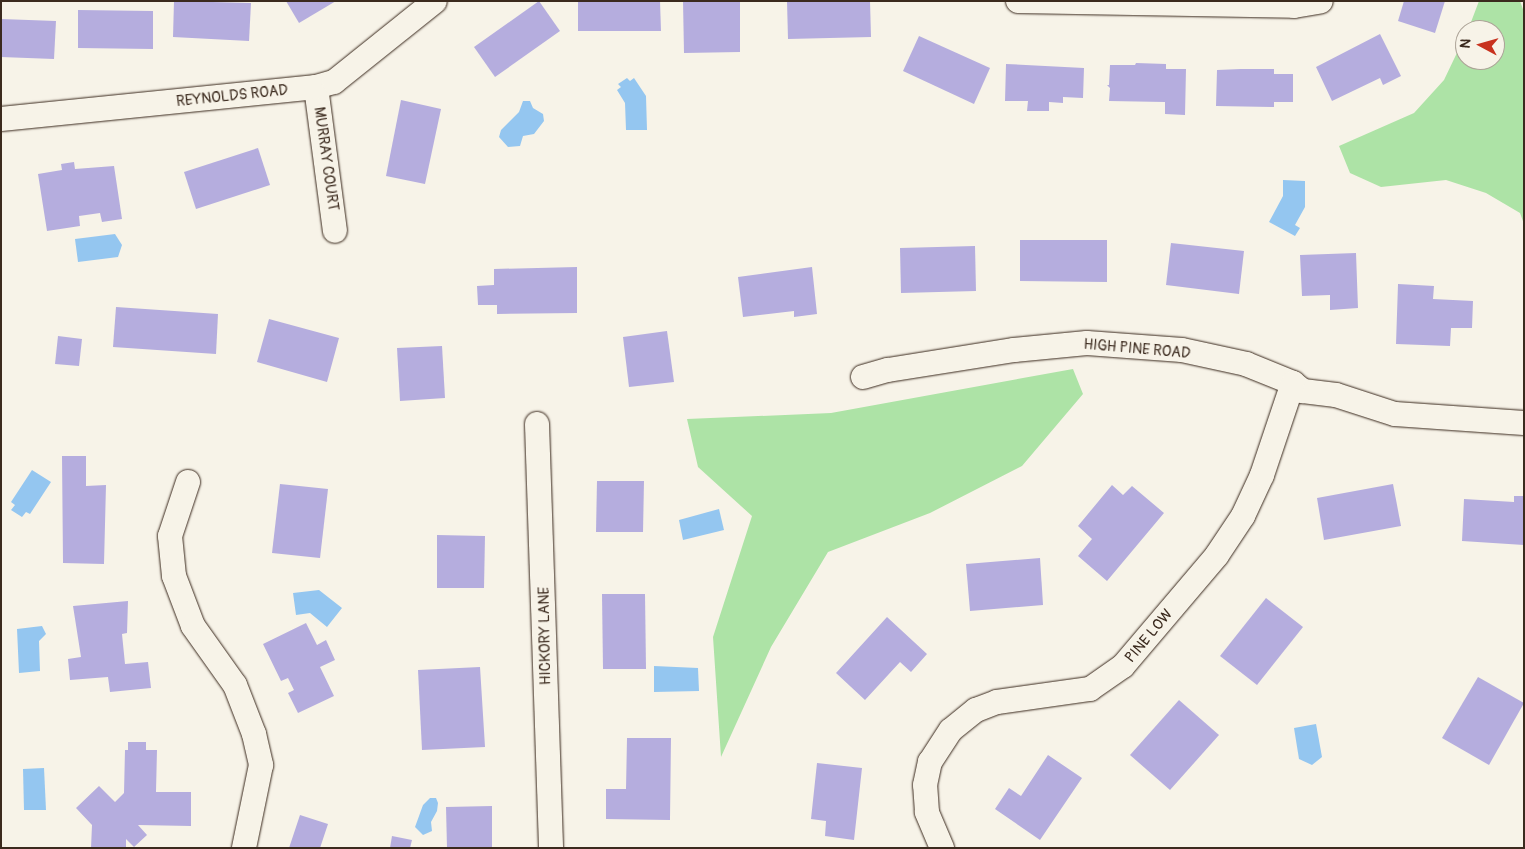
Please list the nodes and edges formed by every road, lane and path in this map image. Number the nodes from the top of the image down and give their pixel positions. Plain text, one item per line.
1 (435, 1) edge
2 (1018, 1) edge
3 (1321, 1) edge
4 (316, 87) junction
5 (1, 119) edge
6 (335, 231) dead end
7 (863, 377) dead end
8 (1293, 383) junction
9 (1524, 423) edge
10 (537, 424) dead end
11 (188, 482) dead end
12 (244, 848) edge
13 (551, 848) edge
14 (942, 848) edge

1 - 4 street, REYNOLDS ROAD
2 - 3 street
4 - 5 street, REYNOLDS ROAD
4 - 6 street, MURRAY COURT
7 - 8 street, HIGH PINE ROAD
8 - 9 street, HIGH PINE ROAD
8 - 14 street, PINE LOW
10 - 13 street, HICKORY LANE
11 - 12 street

